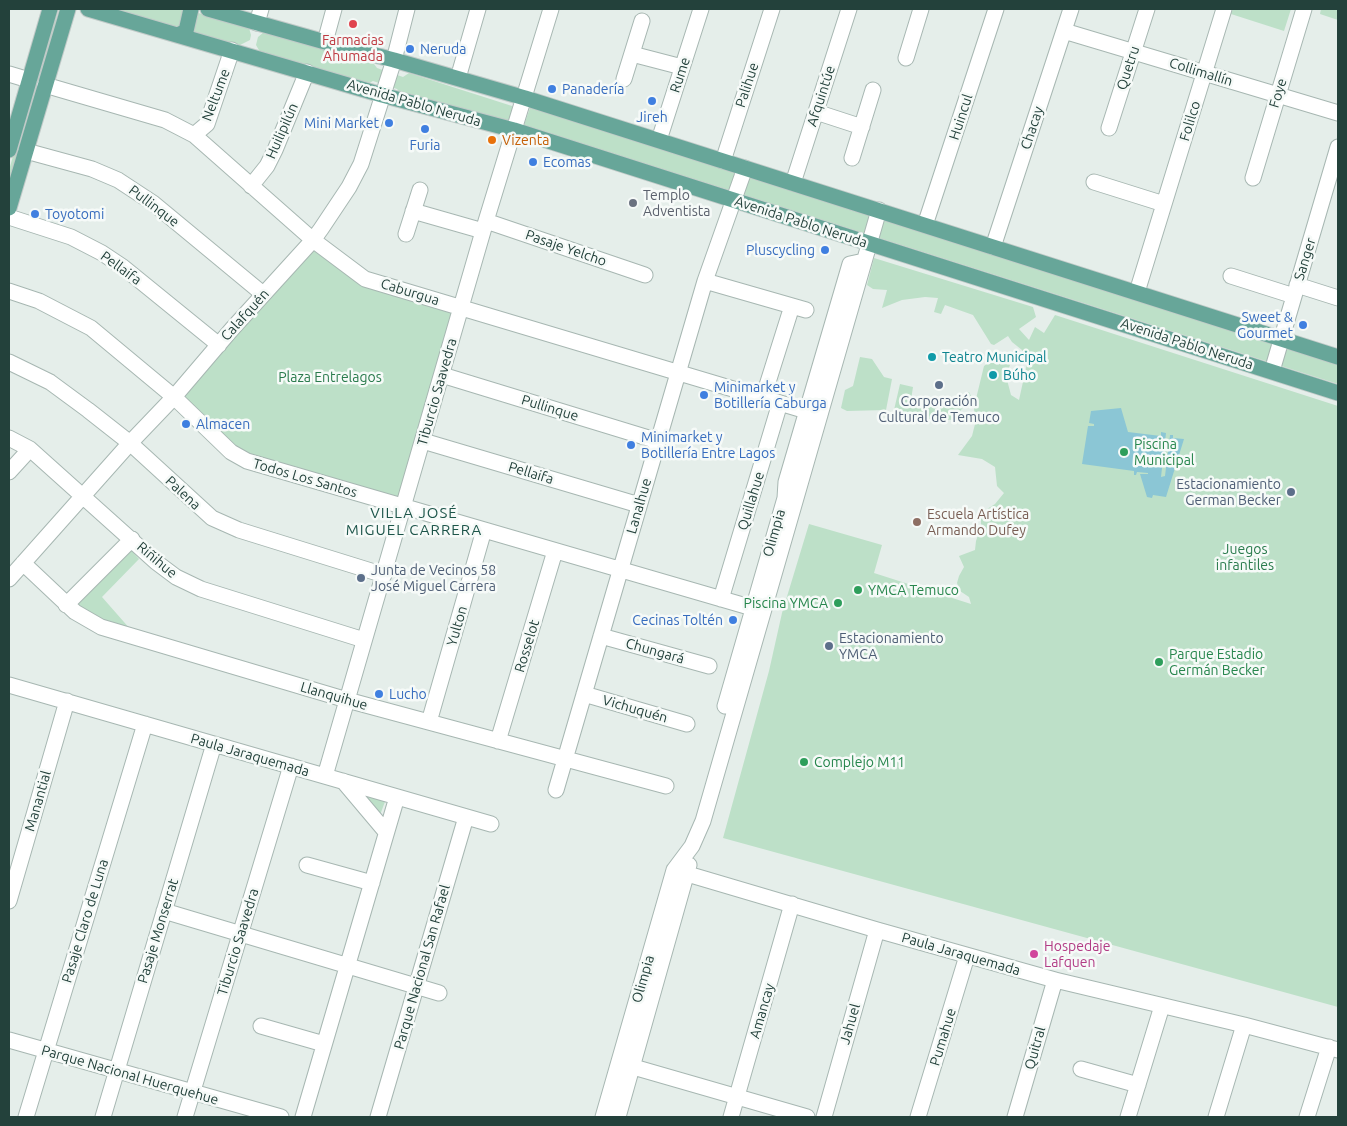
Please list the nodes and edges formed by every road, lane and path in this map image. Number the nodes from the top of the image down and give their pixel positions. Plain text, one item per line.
1 (50, 9) edge
2 (68, 9) edge
3 (88, 9) edge
4 (191, 9) edge
5 (208, 9) edge
6 (334, 9) edge
7 (407, 9) edge
8 (478, 9) edge
9 (551, 9) edge
10 (701, 9) edge
11 (772, 9) edge
12 (849, 9) edge
13 (921, 9) edge
14 (996, 9) edge
15 (1070, 9) edge
16 (1147, 9) edge
17 (1224, 9) edge
18 (1304, 9) edge
19 (259, 16) edge
20 (642, 21) dead end
21 (1064, 31) junction
22 (178, 35) junction
23 (325, 42) junction
24 (232, 50) junction
25 (1134, 52) junction
26 (632, 54) junction
27 (906, 58) dead end
28 (394, 60) junction
29 (682, 67) junction
30 (306, 72) junction
31 (1204, 73) junction
32 (9, 74) edge
33 (458, 78) junction
34 (624, 79) dead end
35 (29, 80) junction
36 (44, 89) junction
37 (873, 90) dead end
38 (382, 95) junction
39 (1278, 95) junction
40 (525, 98) junction
41 (816, 112) junction
42 (1338, 113) edge
43 (862, 127) junction
44 (1109, 128) dead end
45 (514, 130) junction
46 (194, 135) junction
47 (659, 140) junction
48 (1338, 147) edge
49 (9, 150) edge
50 (26, 151) junction
51 (852, 158) dead end
52 (723, 161) junction
53 (745, 168) junction
54 (1253, 178) dead end
55 (1094, 182) dead end
56 (793, 183) junction
57 (250, 186) junction
58 (420, 190) dead end
59 (732, 200) junction
60 (1164, 204) junction
61 (9, 208) edge
62 (879, 210) junction
63 (413, 212) junction
64 (9, 217) edge
65 (925, 225) junction
66 (485, 226) junction
67 (406, 234) dead end
68 (312, 240) junction
69 (869, 244) junction
70 (993, 246) junction
71 (645, 275) dead end
72 (1231, 276) dead end
73 (705, 281) junction
74 (1296, 290) junction
75 (9, 291) edge
76 (1137, 292) junction
77 (263, 294) junction
78 (1338, 298) edge
79 (461, 308) junction
80 (1281, 338) junction
81 (219, 345) junction
82 (1338, 357) edge
83 (9, 362) edge
84 (1272, 371) junction
85 (678, 373) junction
86 (442, 375) junction
87 (1338, 393) edge
88 (174, 396) junction
89 (763, 398) junction
90 (780, 403) junction
91 (813, 413) junction
92 (9, 438) edge
93 (423, 441) junction
94 (658, 441) junction
95 (130, 443) junction
96 (30, 449) junction
97 (9, 472) edge
98 (82, 496) junction
99 (639, 505) junction
100 (404, 506) junction
101 (484, 530) junction
102 (132, 539) junction
103 (555, 550) junction
104 (23, 564) junction
105 (620, 570) junction
106 (384, 575) junction
107 (9, 579) edge
108 (721, 599) junction
109 (66, 605) junction
110 (758, 610) junction
111 (601, 636) junction
112 (364, 640) junction
113 (709, 666) dead end
114 (9, 685) edge
115 (584, 694) junction
116 (347, 700) junction
117 (67, 702) junction
118 (429, 722) junction
119 (145, 724) junction
120 (687, 724) dead end
121 (498, 741) junction
122 (214, 744) junction
123 (565, 759) junction
124 (291, 766) junction
125 (325, 776) junction
126 (342, 781) junction
127 (666, 786) dead end
128 (556, 790) dead end
129 (397, 797) junction
130 (466, 817) junction
131 (491, 824) dead end
132 (386, 832) junction
133 (307, 865) dead end
134 (681, 872) junction
135 (372, 883) junction
136 (9, 901) edge
137 (792, 904) junction
138 (164, 910) junction
139 (877, 930) junction
140 (240, 934) junction
141 (967, 956) junction
142 (348, 966) junction
143 (1055, 980) junction
144 (416, 986) junction
145 (439, 993) dead end
146 (1162, 1006) junction
147 (1244, 1025) junction
148 (261, 1026) dead end
149 (9, 1040) edge
150 (324, 1044) junction
151 (1334, 1048) edge
152 (46, 1051) junction
153 (626, 1065) junction
154 (1081, 1069) dead end
155 (116, 1071) junction
156 (1138, 1085) junction
157 (192, 1092) junction
158 (737, 1097) junction
159 (26, 1117) edge
160 (103, 1117) edge
161 (185, 1117) edge
162 (281, 1117) edge
163 (303, 1117) edge
164 (378, 1117) edge
165 (603, 1117) edge
166 (618, 1117) edge
167 (731, 1117) edge
168 (807, 1117) edge
169 (824, 1117) edge
170 (918, 1117) edge
171 (1015, 1117) edge
172 (1128, 1117) edge
173 (1216, 1117) edge
174 (1307, 1117) edge

1 - 35 main road
2 - 36 main road
3 - 22 main road, Avenida Pablo Neruda
4 - 22 main road
5 - 19 main road
6 - 23 street
7 - 28 street, Calafquén
8 - 33 street
9 - 40 street, Tiburcio Saavedra
10 - 29 street, Rume
11 - 52 street, Palihue
12 - 41 street, Afquintúe
13 - 27 street
14 - 65 street, Huincul
15 - 21 street, Chacay
16 - 25 street, Quetru
17 - 31 street, Folilco
18 - 39 street, Foye
19 - 23 main road
20 - 26 street
21 - 25 street, Collimallín
21 - 70 street, Chacay
22 - 24 main road, Avenida Pablo Neruda
23 - 28 main road
24 - 30 main road, Avenida Pablo Neruda
24 - 46 street, Neltume
25 - 31 street, Collimallín
25 - 44 street, Quetru
26 - 29 street
26 - 34 street
28 - 33 main road
28 - 38 street, Calafquén
29 - 47 street, Rume
30 - 38 main road, Avenida Pablo Neruda
30 - 57 street, Huilipilún
31 - 39 street, Collimallín
31 - 60 street, Folilco
32 - 35 street
33 - 40 main road
35 - 36 main road
35 - 49 main road
36 - 46 street, Caburgua
36 - 50 main road
37 - 43 street
38 - 45 main road, Avenida Pablo Neruda
38 - 68 street, Calafquén
39 - 42 street, Collimallín
39 - 54 street, Foye
40 - 45 street, Tiburcio Saavedra
40 - 47 main road
41 - 43 street
41 - 56 street, Afquintúe
43 - 51 street
45 - 59 main road, Avenida Pablo Neruda
45 - 66 street, Tiburcio Saavedra
46 - 57 street, Caburgua
47 - 52 main road
48 - 74 street, Sanger
50 - 61 main road
50 - 77 street, Pullinque
52 - 53 main road
53 - 56 main road
53 - 59 street, Lanalhue
55 - 60 street
56 - 62 main road
57 - 68 street, Caburgua
58 - 63 street
59 - 69 main road, Avenida Pablo Neruda
59 - 73 street, Lanalhue
60 - 76 street, Folilco
62 - 65 main road
62 - 69 street, Olimpia
63 - 66 street, Pasaje Yelcho
63 - 67 street
64 - 81 street, Pellaifa
65 - 70 main road
66 - 71 street, Pasaje Yelcho
66 - 79 street, Tiburcio Saavedra
68 - 77 street, Calafquén
68 - 79 street, Caburgua
69 - 84 main road, Avenida Pablo Neruda
69 - 91 street, Olimpia
70 - 76 main road
72 - 74 street
73 - 85 street, Lanalhue
73 - 89 street
74 - 78 street
74 - 80 street, Sanger
75 - 88 street, Todos Los Santos
76 - 80 main road
77 - 81 street, Calafquén
79 - 85 street, Caburgua
79 - 86 street, Tiburcio Saavedra
80 - 82 main road
80 - 84 street, Sanger
81 - 88 street, Calafquén
83 - 95 street, Palena
84 - 87 main road, Avenida Pablo Neruda
85 - 89 street, Caburgua
85 - 94 street, Lanalhue
86 - 93 street, Tiburcio Saavedra
86 - 94 street, Pullinque
88 - 95 street, Calafquén
88 - 100 street, Todos Los Santos
89 - 90 street, Caburgua
90 - 91 street, Caburgua
90 - 108 street, Quillahue
91 - 110 street, Olimpia
92 - 96 street, Riñihue
93 - 99 street, Pellaifa
93 - 100 street, Tiburcio Saavedra
94 - 99 street, Lanalhue
95 - 98 street, Calafquén
95 - 106 street, Palena
96 - 97 street
96 - 98 street, Riñihue
98 - 102 street, Riñihue
98 - 104 street, Calafquén
99 - 105 street, Lanalhue
100 - 101 street, Todos Los Santos
100 - 106 street, Tiburcio Saavedra
101 - 103 street, Todos Los Santos
101 - 118 street, Yulton
102 - 109 street
102 - 112 street, Riñihue
103 - 105 street, Todos Los Santos
103 - 121 street, Rosselot
104 - 107 street, Calafquén
104 - 109 street, Llanquihue
105 - 108 street, Todos Los Santos
105 - 111 street, Lanalhue
106 - 112 street, Tiburcio Saavedra
108 - 110 street, Todos Los Santos
109 - 116 street, Llanquihue
110 - 134 street, Olimpia
111 - 113 street, Chungará
111 - 115 street, Lanalhue
112 - 116 street, Tiburcio Saavedra
114 - 117 street, Paula Jaraquemada
115 - 120 street, Vichuquén
115 - 123 street, Lanalhue
116 - 118 street, Llanquihue
116 - 125 street, Tiburcio Saavedra
117 - 119 street, Paula Jaraquemada
117 - 136 street, Manantial
118 - 121 street, Llanquihue
119 - 122 street, Paula Jaraquemada
119 - 152 street, Pasaje Claro de Luna
121 - 123 street, Llanquihue
122 - 124 street, Paula Jaraquemada
122 - 138 street, Pasaje Monserrat
123 - 127 street, Llanquihue
123 - 128 street, Lanalhue
124 - 125 street, Paula Jaraquemada
124 - 140 street, Tiburcio Saavedra
125 - 126 street, Paula Jaraquemada
126 - 129 street, Paula Jaraquemada
126 - 132 street
129 - 130 street, Paula Jaraquemada
129 - 132 street
130 - 131 street, Paula Jaraquemada
130 - 144 street, Parque Nacional San Rafael
132 - 135 street
133 - 135 street
134 - 137 street, Paula Jaraquemada
134 - 153 street, Olimpia
135 - 142 street
137 - 139 street, Paula Jaraquemada
137 - 158 street, Amancay
138 - 140 street
138 - 155 street, Pasaje Monserrat
139 - 141 street, Paula Jaraquemada
139 - 169 street, Jahuel
140 - 142 street
140 - 157 street, Tiburcio Saavedra
141 - 143 street, Paula Jaraquemada
141 - 170 street, Pumahue
142 - 144 street
142 - 150 street
143 - 146 street, Paula Jaraquemada
143 - 171 street, Quitral
144 - 145 street
144 - 164 street, Parque Nacional San Rafael
146 - 147 street, Paula Jaraquemada
146 - 156 street
147 - 151 street, Paula Jaraquemada
147 - 173 street
148 - 150 street
149 - 152 street, Parque Nacional Huerquehue
150 - 163 street
151 - 174 street
152 - 155 street, Parque Nacional Huerquehue
152 - 159 street, Pasaje Claro de Luna
153 - 158 street
153 - 165 street, Olimpia
153 - 166 street, Olimpia
154 - 156 street
155 - 157 street, Parque Nacional Huerquehue
155 - 160 street, Pasaje Monserrat
156 - 172 street
157 - 161 street, Tiburcio Saavedra
157 - 162 street, Parque Nacional Huerquehue
158 - 167 street, Amancay
158 - 168 street

